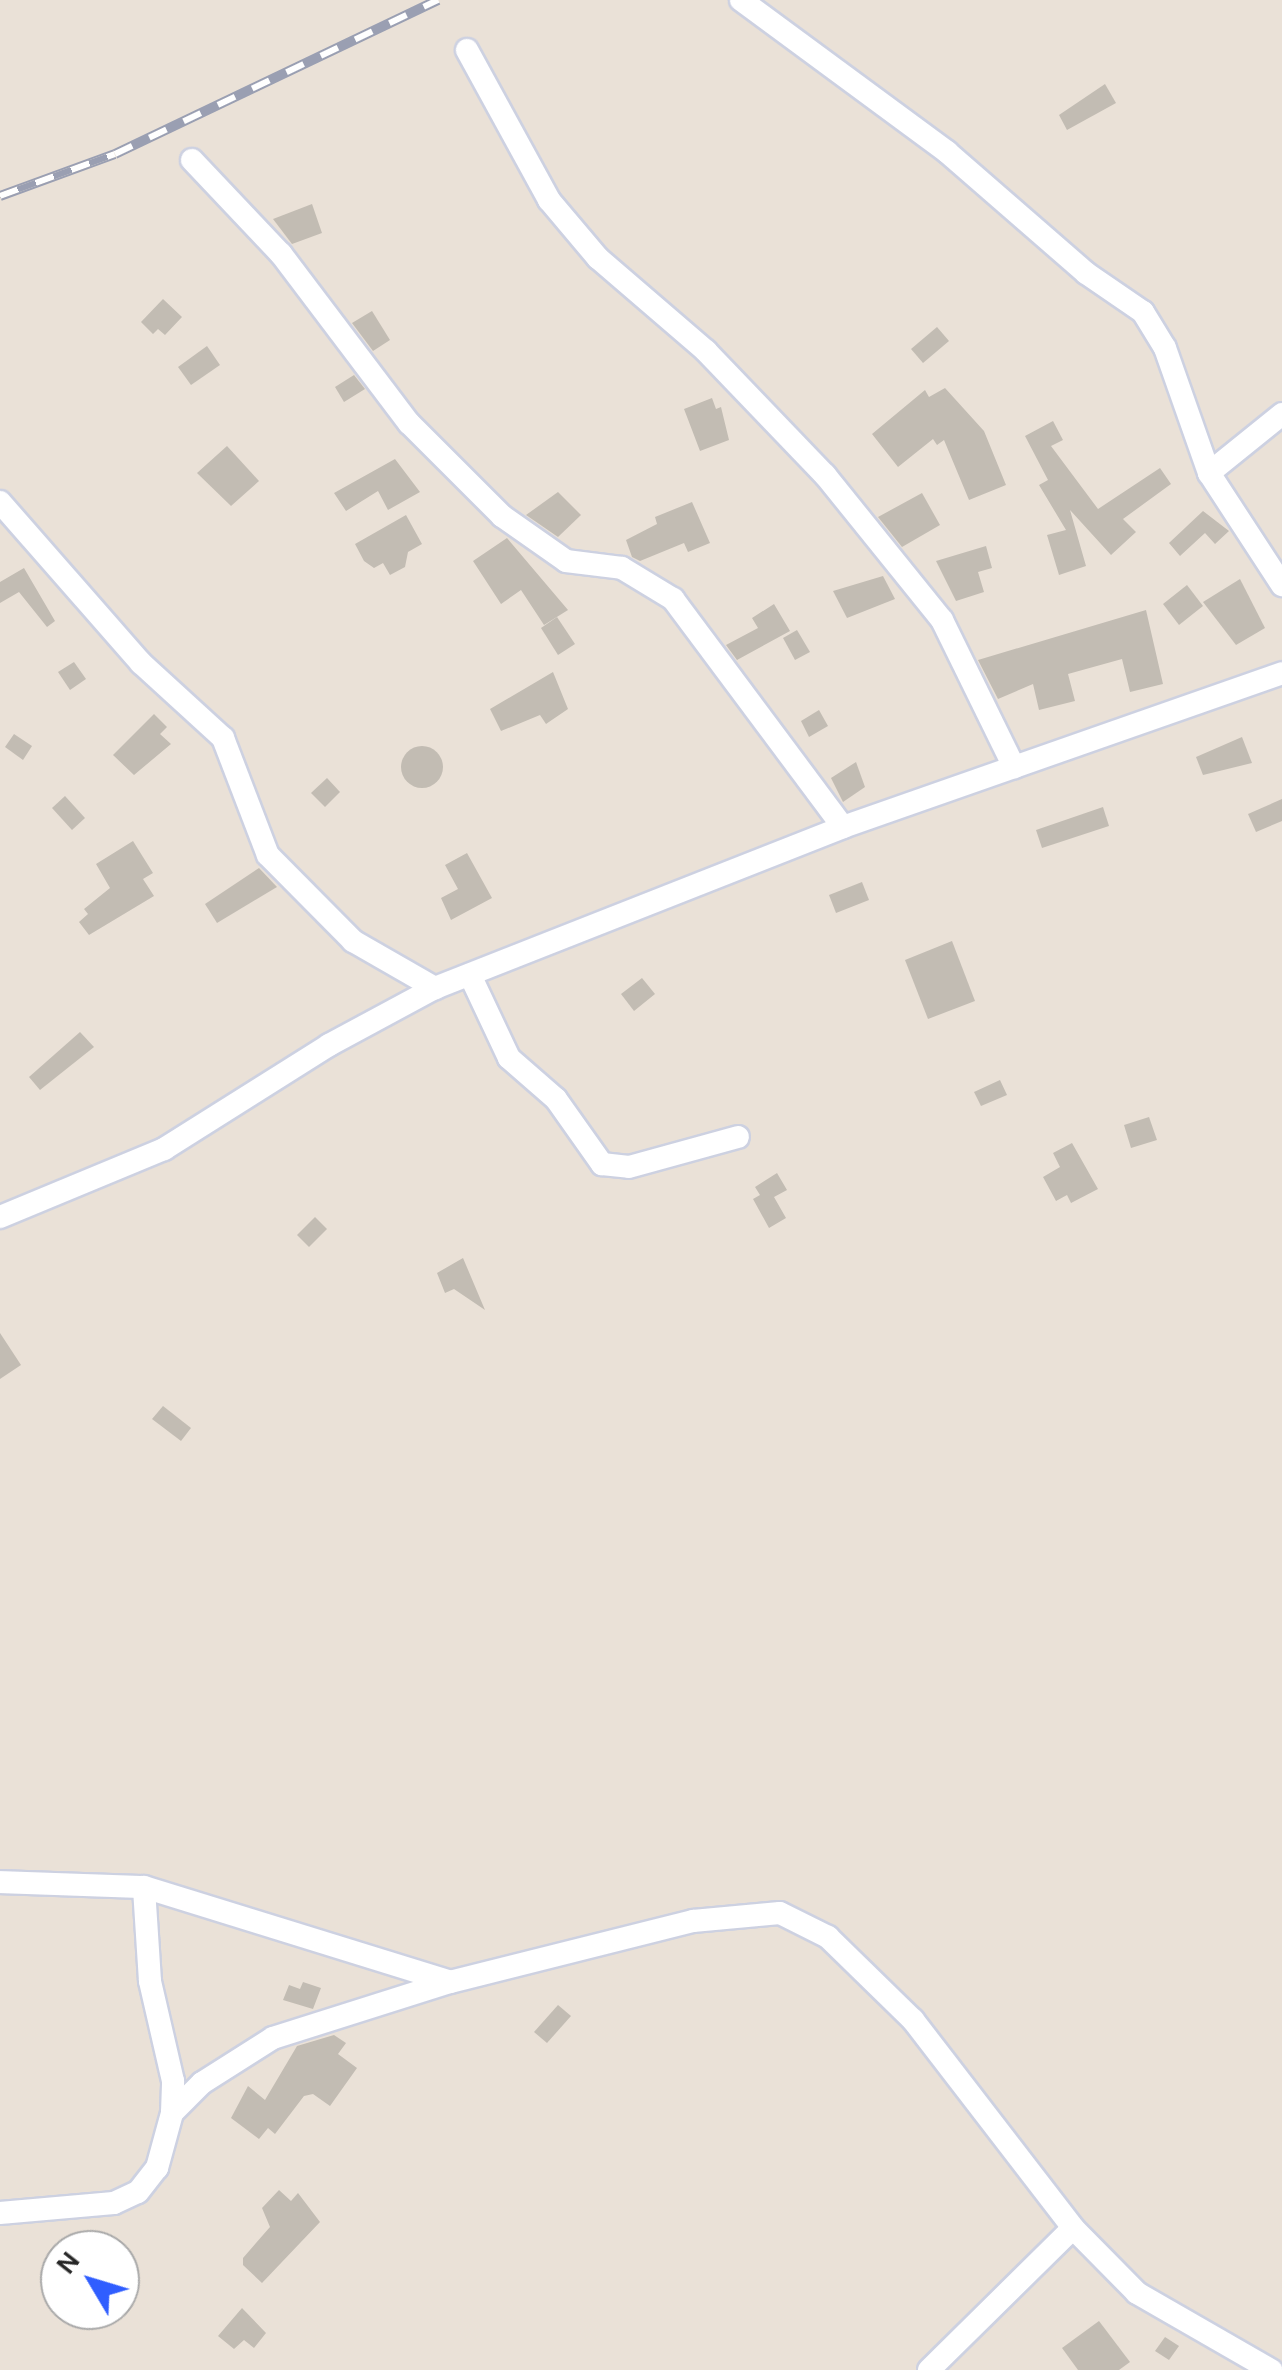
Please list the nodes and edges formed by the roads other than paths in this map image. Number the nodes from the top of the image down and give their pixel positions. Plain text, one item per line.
1 (740, 0) edge
2 (466, 50) dead end
3 (192, 160) dead end
4 (1282, 414) edge
5 (1209, 474) junction
6 (0, 502) edge
7 (1282, 585) edge
8 (1282, 673) edge
9 (1014, 766) junction
10 (844, 827) junction
11 (470, 975) junction
12 (435, 988) junction
13 (738, 1137) dead end
14 (0, 1217) edge
15 (0, 1882) edge
16 (144, 1887) junction
17 (450, 1982) junction
18 (172, 2113) junction
19 (0, 2213) edge
20 (1073, 2228) junction
21 (929, 2370) edge
22 (1270, 2370) edge

1 - 5 street
2 - 9 street
3 - 10 street
4 - 5 street
5 - 7 street
6 - 12 street
8 - 9 street
9 - 10 street
10 - 11 street
11 - 12 street
11 - 13 street
12 - 14 street
15 - 16 street
16 - 17 street
16 - 18 street
17 - 18 street
17 - 20 street
18 - 19 street
20 - 21 street
20 - 22 street

